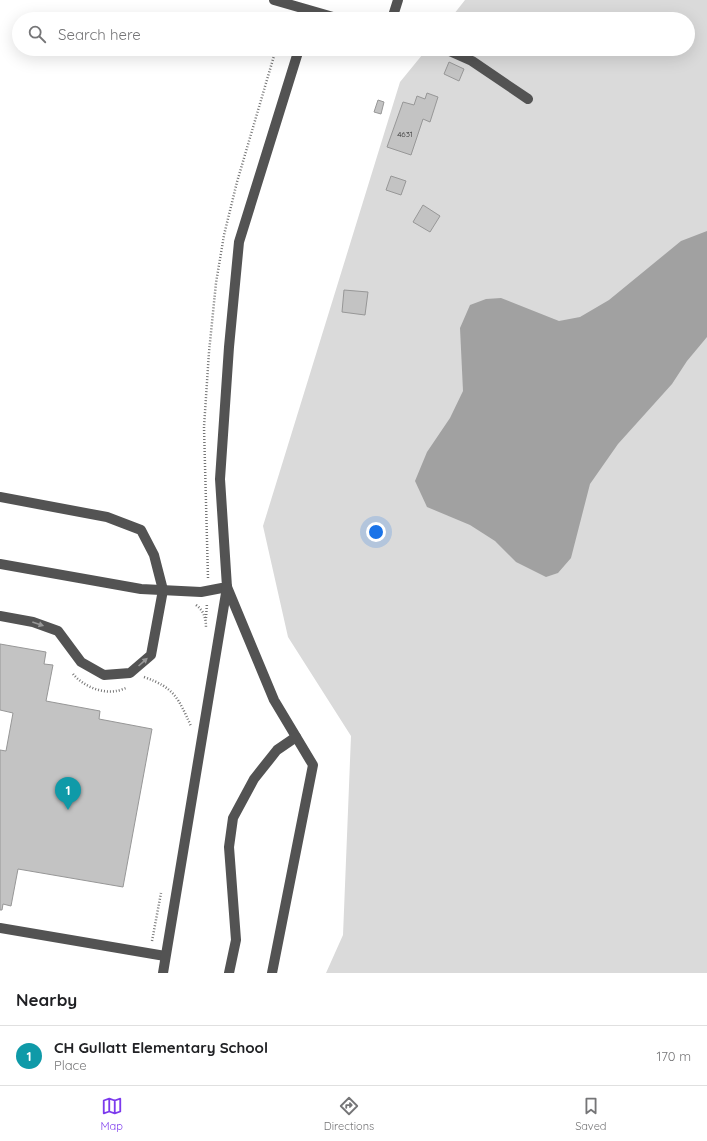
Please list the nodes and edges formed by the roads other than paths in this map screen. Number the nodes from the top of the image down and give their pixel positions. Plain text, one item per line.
1 (274, 0) edge
2 (398, 0) edge
3 (302, 12) edge
4 (394, 12) edge
5 (297, 56) edge
6 (460, 56) edge
7 (528, 99) dead end
8 (0, 497) edge
9 (0, 564) edge
10 (227, 587) junction
11 (163, 590) junction
12 (0, 616) edge
13 (296, 737) junction
14 (0, 928) edge
15 (165, 956) junction
16 (162, 973) edge
17 (229, 973) edge
18 (272, 973) edge

1 - 3 street
2 - 4 street
5 - 10 street
6 - 7 street
8 - 11 street
9 - 11 street
10 - 11 street
10 - 13 street
10 - 15 street
12 -> 11 street
13 - 17 street
13 - 18 street
14 - 15 street
15 - 16 street

